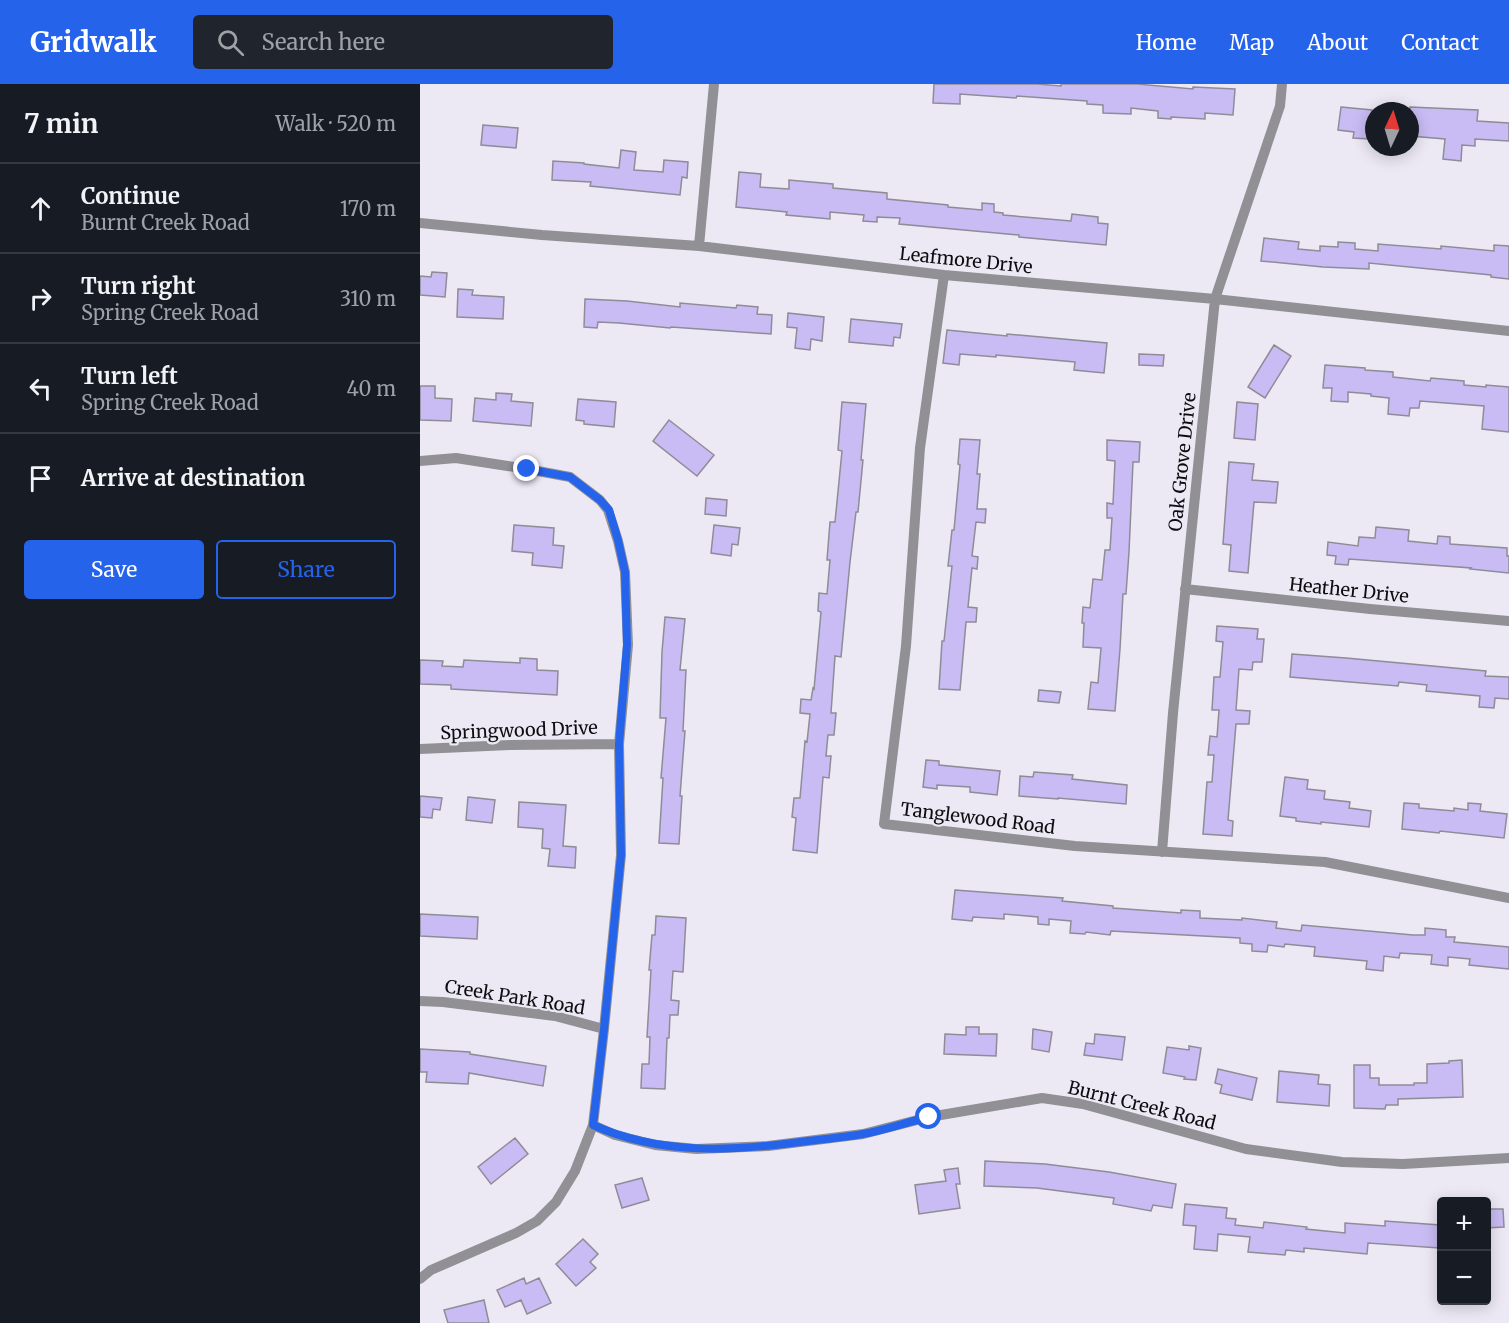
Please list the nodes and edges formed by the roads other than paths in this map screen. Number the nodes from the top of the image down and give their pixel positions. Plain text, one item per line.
1 (714, 84) edge
2 (1282, 84) edge
3 (420, 223) edge
4 (699, 246) junction
5 (944, 275) junction
6 (1215, 300) junction
7 (1509, 331) edge
8 (420, 461) edge
9 (1185, 589) junction
10 (1509, 621) edge
11 (619, 744) junction
12 (420, 749) edge
13 (1162, 852) junction
14 (1509, 898) edge
15 (420, 1001) edge
16 (604, 1029) junction
17 (593, 1125) junction
18 (1509, 1158) edge
19 (420, 1278) edge

1 - 4 street
2 - 6 street, Oak Grove Drive
3 - 4 street, Leafmore Drive
4 - 5 street, Leafmore Drive
5 - 6 street, Leafmore Drive
5 - 13 street, Tanglewood Road
6 - 7 street, Leafmore Drive
6 - 9 street, Oak Grove Drive
8 - 11 street
9 - 10 street, Heather Drive
9 - 13 street, Oak Grove Drive
11 - 12 street, Springwood Drive
11 - 16 street
13 - 14 street, Tanglewood Road
15 - 16 street, Creek Park Road
16 - 17 street
17 - 18 street, Burnt Creek Road
17 - 19 street

